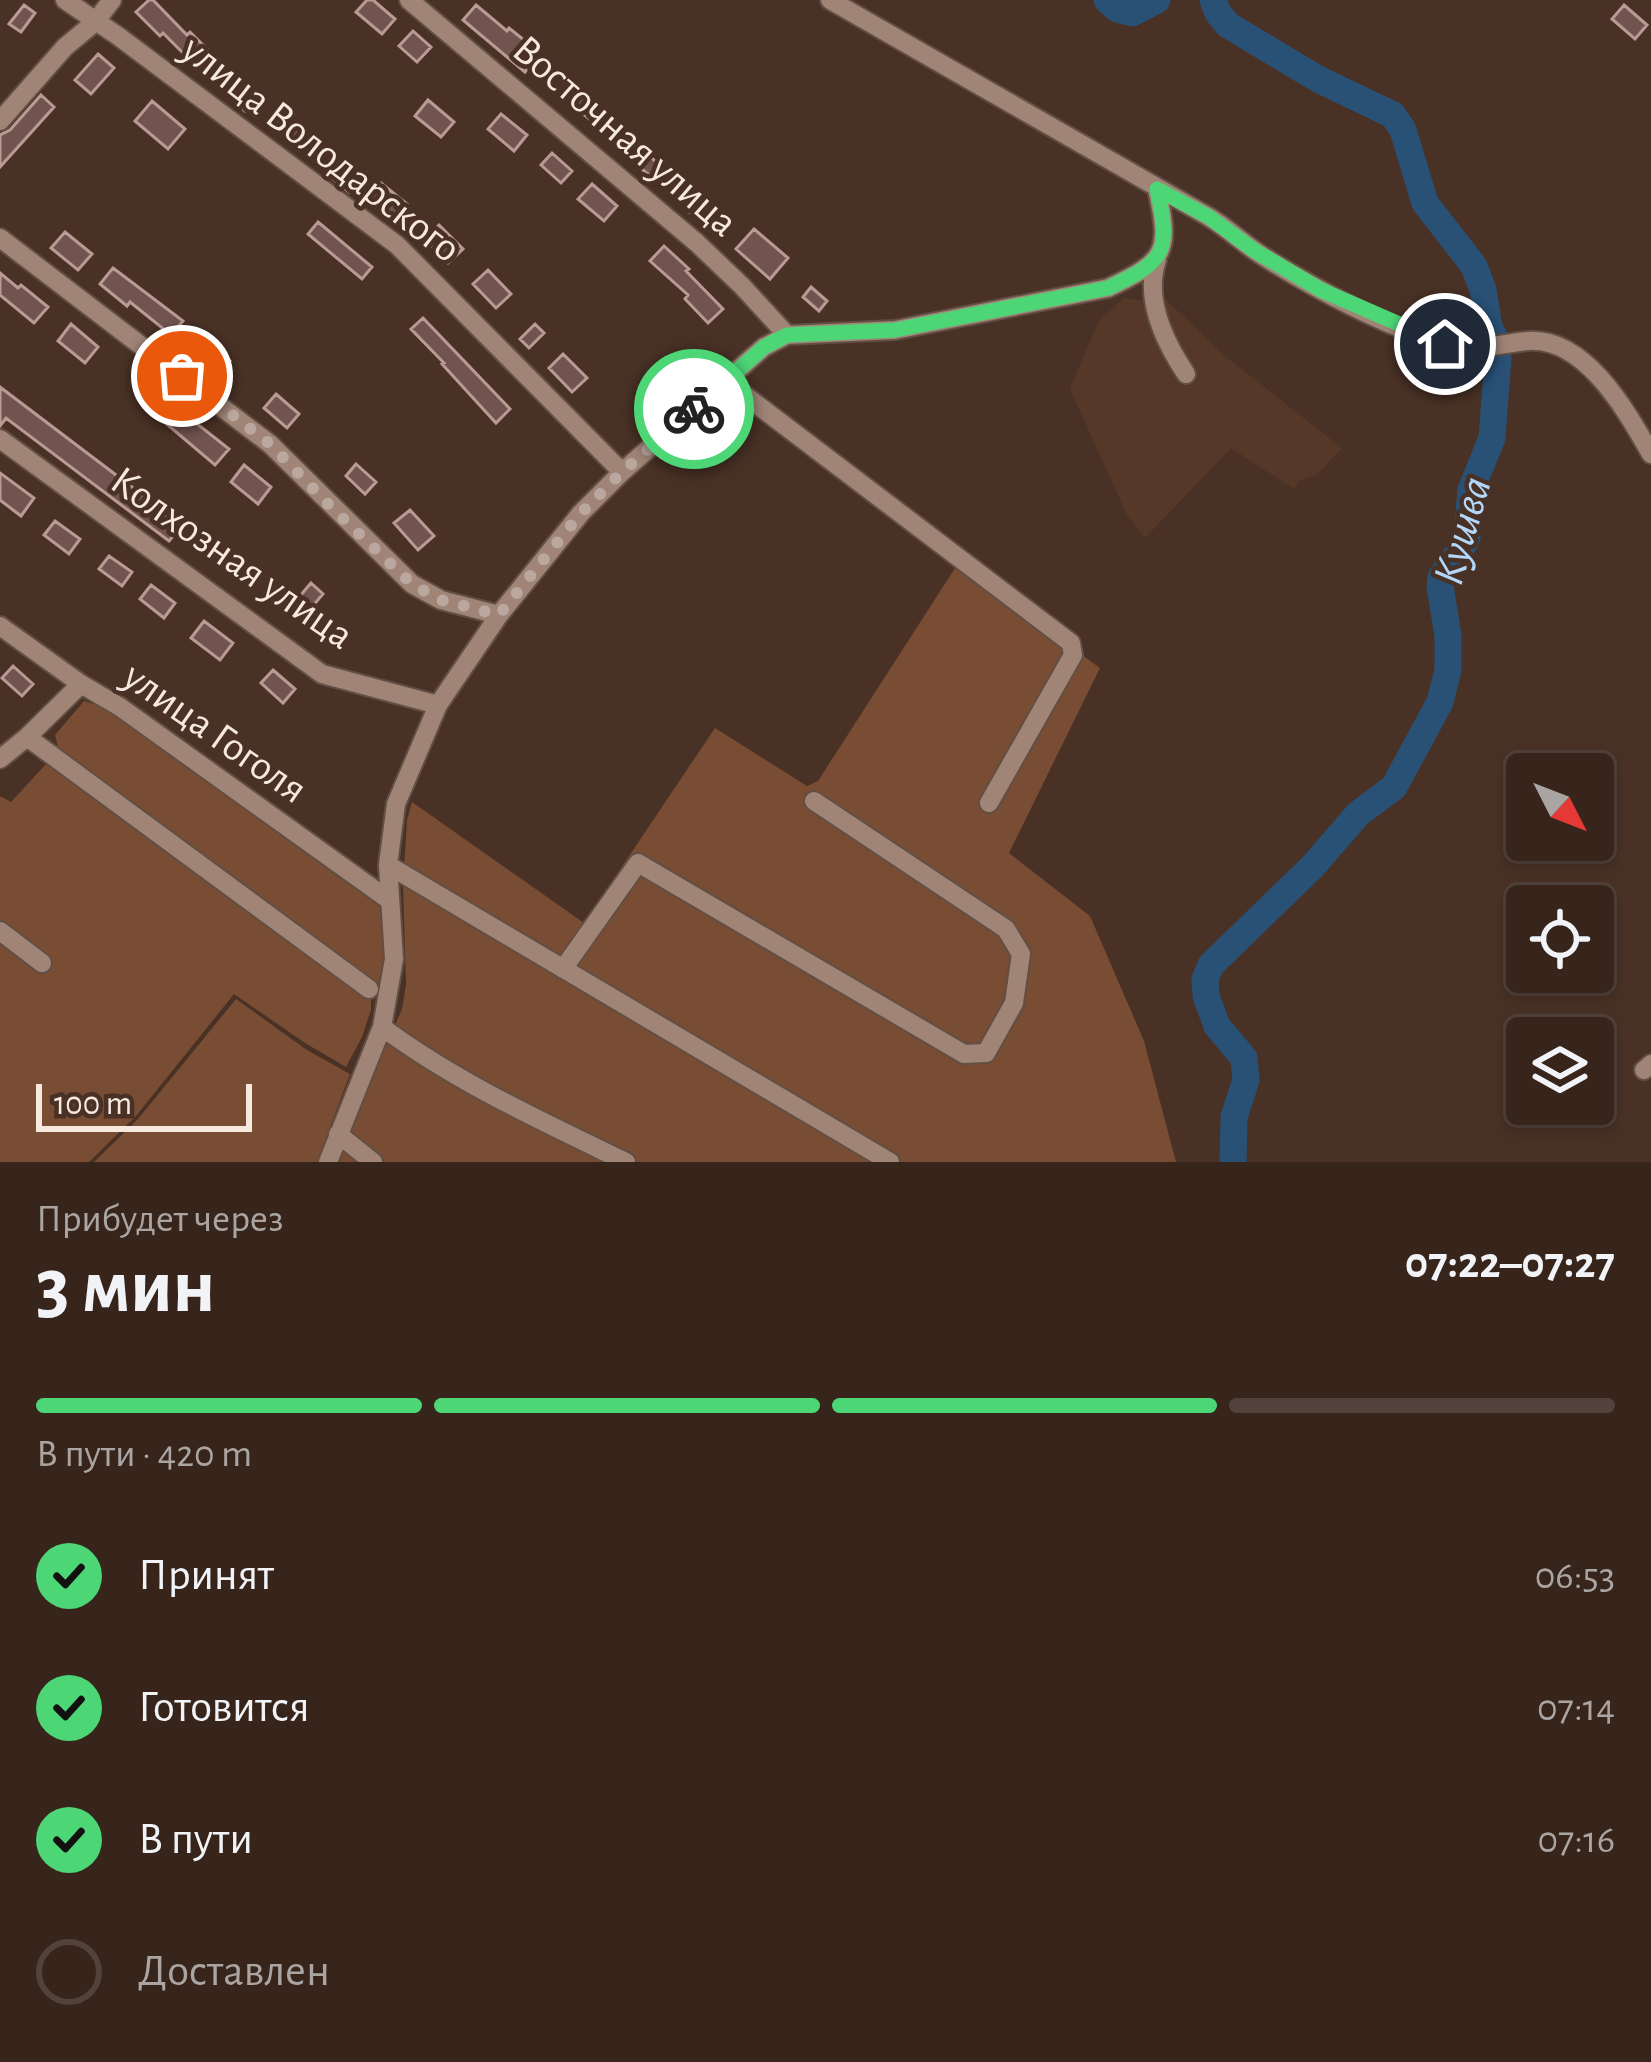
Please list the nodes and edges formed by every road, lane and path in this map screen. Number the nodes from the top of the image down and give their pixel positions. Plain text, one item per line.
1 (64, 0) edge
2 (112, 0) edge
3 (410, 0) edge
4 (830, 0) edge
5 (95, 22) junction
6 (0, 121) edge
7 (1157, 189) junction
8 (0, 238) edge
9 (1157, 260) junction
10 (787, 335) junction
11 (1186, 374) dead end
12 (726, 381) junction
13 (0, 439) edge
14 (1651, 454) edge
15 (622, 472) junction
16 (499, 615) junction
17 (0, 626) edge
18 (81, 684) junction
19 (438, 705) junction
20 (27, 736) junction
21 (0, 759) edge
22 (814, 801) dead end
23 (989, 802) dead end
24 (388, 866) junction
25 (389, 900) junction
26 (0, 932) edge
27 (42, 963) dead end
28 (563, 969) junction
29 (369, 989) dead end
30 (382, 1027) junction
31 (338, 1134) junction
32 (328, 1162) edge
33 (373, 1162) edge
34 (626, 1162) edge
35 (890, 1162) edge

1 - 5 street, улица Володарского
2 - 5 street
3 - 10 street, Восточная улица
4 - 7 street
5 - 6 street
5 - 15 street, улица Володарского
7 - 9 street
7 - 14 street
8 - 16 street
9 - 10 street
9 - 11 street
10 - 12 street
12 - 15 street
12 - 23 street
13 - 19 street, Колхозная улица
15 - 16 street
16 - 19 street
17 - 18 street, улица Гоголя
18 - 20 street
18 - 25 street, улица Гоголя
19 - 24 street
20 - 21 street
20 - 29 street
22 - 28 street
24 - 25 street
24 - 28 street
25 - 30 street
26 - 27 street
28 - 35 street
30 - 31 street
30 - 34 street
31 - 32 street
31 - 33 street

